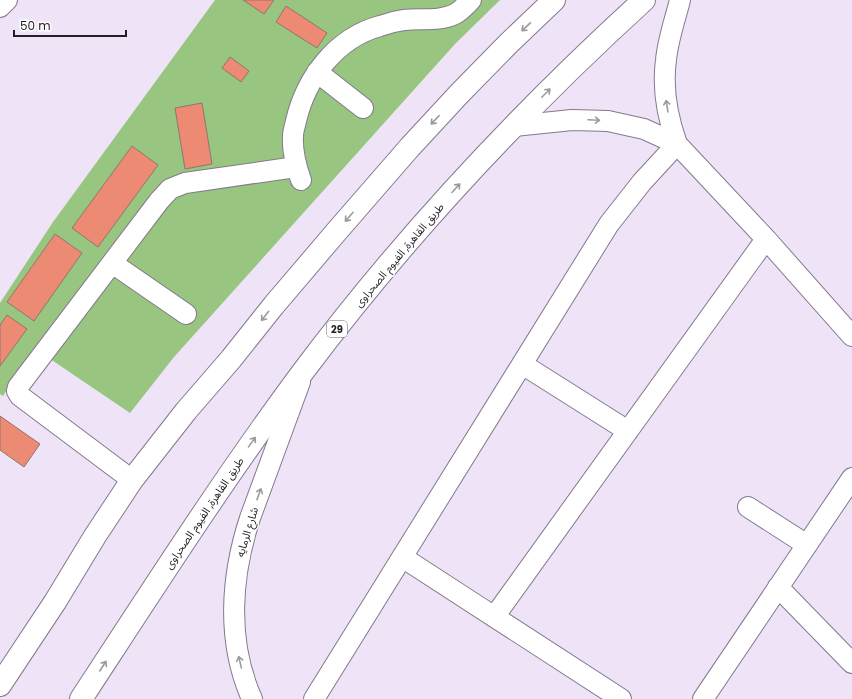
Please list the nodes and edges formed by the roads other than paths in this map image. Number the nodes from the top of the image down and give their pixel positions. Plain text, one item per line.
1 (7, 0) edge
2 (471, 0) edge
3 (554, 0) edge
4 (644, 0) edge
5 (680, 0) edge
6 (0, 7) edge
7 (317, 72) junction
8 (363, 108) dead end
9 (514, 126) junction
10 (677, 144) junction
11 (766, 239) junction
12 (112, 262) junction
13 (186, 314) dead end
14 (852, 336) edge
15 (522, 364) junction
16 (304, 371) junction
17 (628, 431) junction
18 (852, 478) edge
19 (132, 480) junction
20 (748, 507) dead end
21 (807, 545) junction
22 (402, 558) junction
23 (778, 587) junction
24 (494, 617) junction
25 (852, 663) edge
26 (0, 685) edge
27 (81, 699) edge
28 (252, 699) edge
29 (314, 699) edge
30 (622, 699) edge
31 (703, 699) edge

1 - 6 street
2 - 7 street
3 -> 19 highway
9 -> 4 highway, طريق القاهرة, الفيوم الصحراوى / 29
10 -> 5 street
7 - 8 street
7 - 12 street
9 -> 10 street
16 -> 9 highway, طريق القاهرة, الفيوم الصحراوى / 29
10 - 11 street
10 - 15 street
11 - 14 street
11 - 17 street
12 - 13 street
12 - 19 street
15 - 17 street
15 - 22 street
27 -> 16 highway, طريق القاهرة, الفيوم الصحراوى / 29
28 -> 16 street, شارع الرمايه
17 - 24 street
18 - 21 street
19 - 26 highway
20 - 21 street
21 - 23 street
22 - 24 street
22 - 29 street
23 - 25 street
23 - 31 street
24 - 30 street

